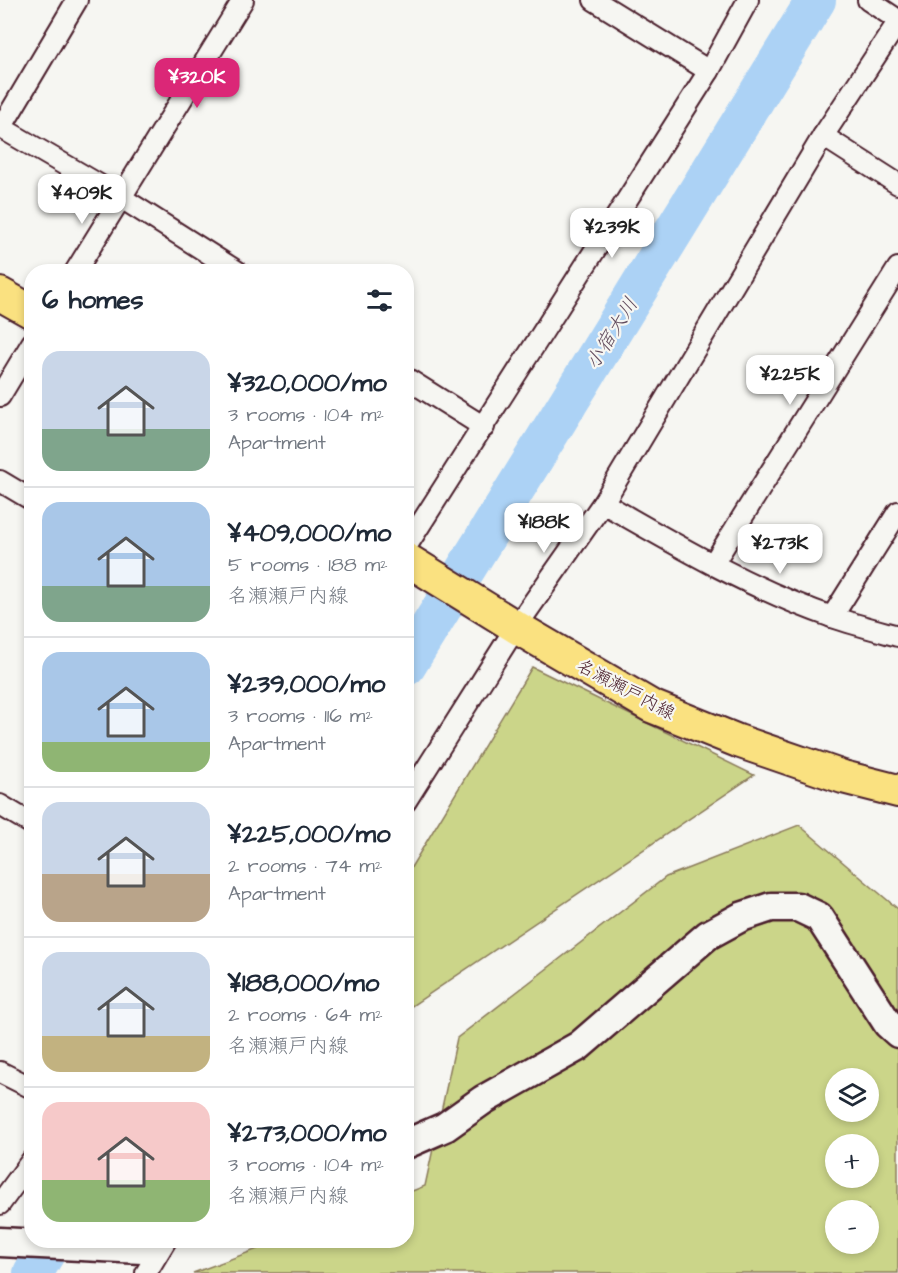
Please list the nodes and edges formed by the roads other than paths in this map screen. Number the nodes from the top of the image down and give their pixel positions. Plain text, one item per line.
1 (77, 0) edge
2 (243, 0) edge
3 (594, 0) edge
4 (748, 0) edge
5 (868, 0) edge
6 (894, 18) edge
7 (709, 70) junction
8 (1, 127) edge
9 (823, 136) junction
10 (898, 184) edge
11 (120, 197) junction
12 (80, 264) edge
13 (225, 264) edge
14 (898, 268) edge
15 (0, 294) edge
16 (24, 308) edge
17 (24, 356) edge
18 (414, 383) edge
19 (0, 396) edge
20 (484, 427) junction
21 (0, 481) edge
22 (24, 495) edge
23 (603, 503) junction
24 (898, 512) edge
25 (414, 547) edge
26 (414, 559) edge
27 (713, 564) junction
28 (832, 617) junction
29 (516, 627) junction
30 (898, 636) edge
31 (414, 788) edge
32 (898, 791) edge
33 (0, 805) edge
34 (24, 819) edge
35 (898, 1034) edge
36 (0, 1072) edge
37 (24, 1084) edge
38 (414, 1141) edge
39 (24, 1171) edge
40 (0, 1204) edge
41 (0, 1242) edge
42 (24, 1243) edge
43 (102, 1248) edge
44 (153, 1251) edge

1 - 8 street
2 - 11 street
3 - 7 street
4 - 7 street
5 - 6 street
6 - 9 street
7 - 20 street
8 - 11 street
9 - 10 street
9 - 23 street
11 - 12 street
11 - 13 street
14 - 27 street
15 - 16 main road
17 - 19 street
18 - 20 street
20 - 25 street
21 - 22 street
23 - 27 street
23 - 29 street
24 - 28 street
26 - 29 main road, 名瀬瀬戸内線
27 - 28 street
28 - 30 street
29 - 31 street
29 - 32 main road, 名瀬瀬戸内線
33 - 34 street
35 - 38 street
36 - 37 street
39 - 40 street
41 - 42 street
43 - 44 street

